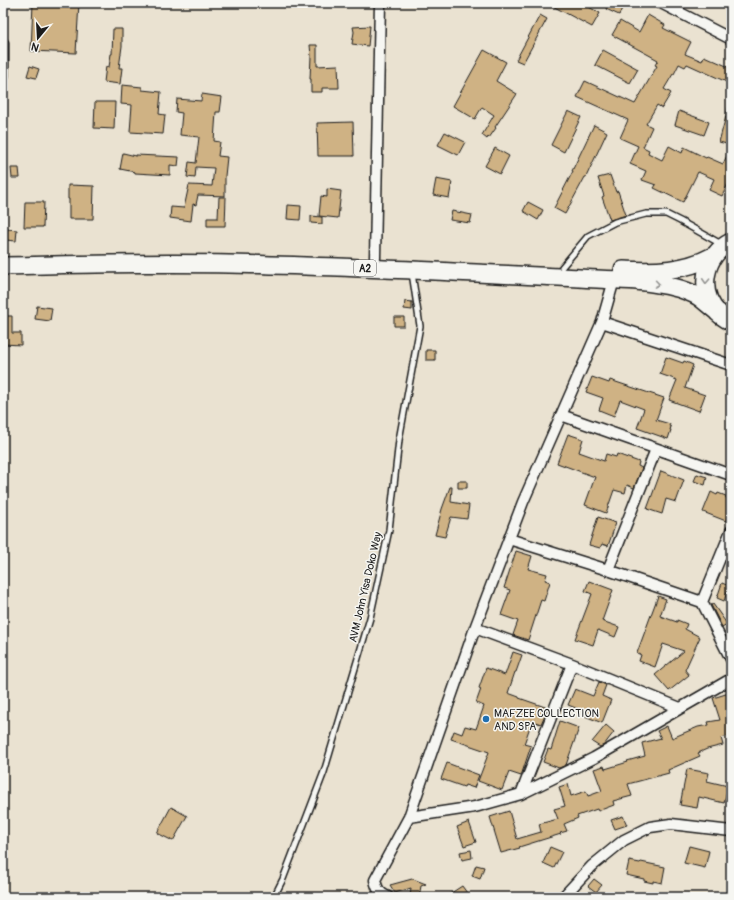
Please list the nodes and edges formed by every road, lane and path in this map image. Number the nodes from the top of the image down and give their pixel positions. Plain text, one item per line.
1 (380, 3) edge
2 (661, 3) edge
3 (731, 39) edge
4 (3, 43) edge
5 (3, 76) edge
6 (723, 248) edge
7 (3, 256) edge
8 (376, 258) junction
9 (3, 266) edge
10 (562, 267) junction
11 (412, 270) junction
12 (614, 280) junction
13 (725, 318) edge
14 (602, 322) junction
15 (731, 365) edge
16 (562, 415) junction
17 (656, 449) junction
18 (731, 475) edge
19 (731, 531) edge
20 (509, 539) junction
21 (608, 570) junction
22 (702, 602) junction
23 (475, 628) junction
24 (731, 659) edge
25 (572, 664) junction
26 (731, 679) edge
27 (680, 708) junction
28 (521, 794) junction
29 (409, 818) junction
30 (731, 831) edge
31 (374, 893) edge
32 (274, 897) edge
33 (388, 897) edge
34 (563, 897) edge

1 - 8 street
2 - 3 street
4 - 5 street
6 - 10 highway, A2
6 - 10 lane
6 -> 13 highway
7 - 8 highway, A2
8 - 10 highway, A2
9 - 11 highway, A2
11 - 12 highway, A2
11 - 32 lane, AVM John Yisa Doko Way
12 -> 13 highway, A2
12 - 14 street
14 - 15 street
14 - 16 street
16 - 17 street
16 - 20 street
17 - 18 street
17 - 21 street
19 - 22 street
20 - 21 street
20 - 23 street
21 - 22 street
22 - 24 street
23 - 25 street
23 - 29 street
25 - 27 street
25 - 28 street
26 - 27 street
27 - 28 street
28 - 29 street
29 - 31 street
30 - 34 street
31 - 33 street

